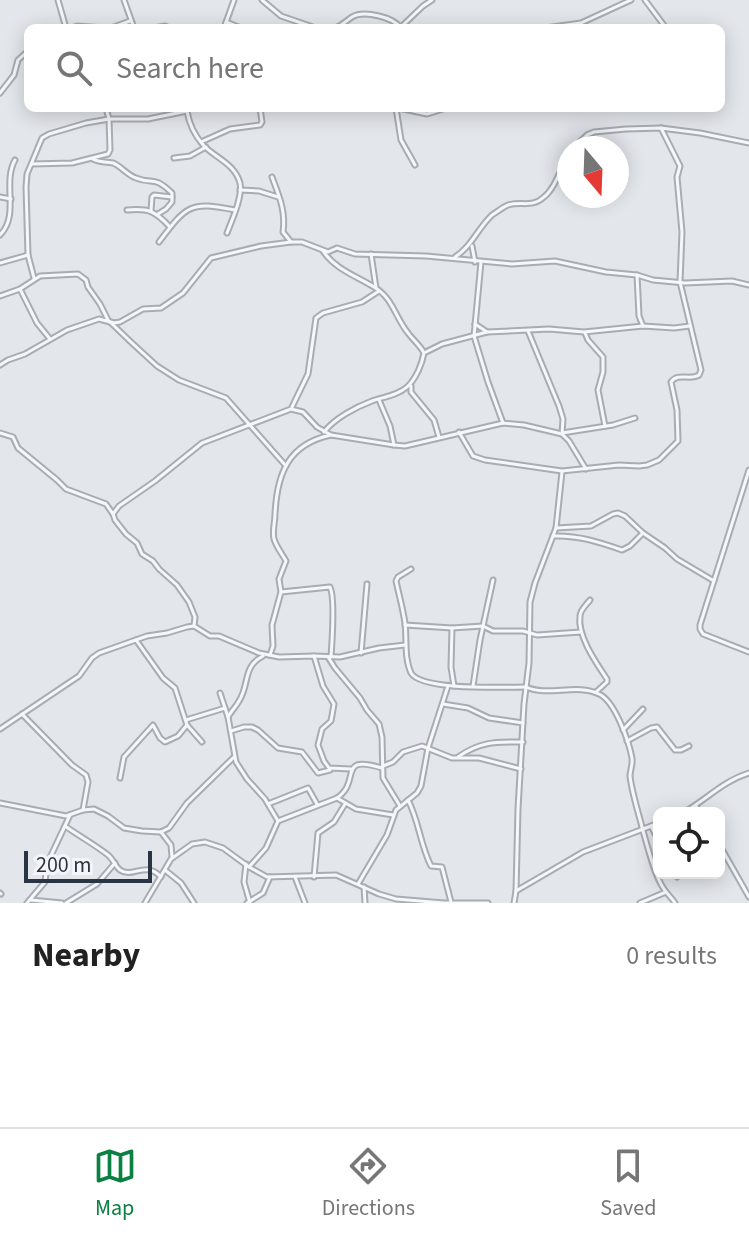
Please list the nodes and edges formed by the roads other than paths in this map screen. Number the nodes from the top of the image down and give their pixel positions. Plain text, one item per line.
1 (58, 0) edge
2 (124, 0) edge
3 (234, 0) edge
4 (262, 0) edge
5 (432, 0) edge
6 (631, 0) edge
7 (645, 0) edge
8 (131, 21) junction
9 (226, 22) joint
10 (65, 24) edge
11 (122, 24) edge
12 (132, 24) edge
13 (231, 24) edge
14 (304, 24) edge
15 (344, 24) edge
16 (399, 24) edge
17 (404, 24) edge
18 (574, 24) edge
19 (663, 24) edge
20 (24, 55) edge
21 (0, 93) edge
22 (107, 112) edge
23 (176, 112) edge
24 (185, 112) edge
25 (261, 112) edge
26 (398, 112) edge
27 (109, 119) junction
28 (661, 128) junction
29 (586, 136) edge
30 (201, 142) junction
31 (749, 143) edge
32 (206, 147) junction
33 (92, 158) junction
34 (174, 158) dead end
35 (15, 160) dead end
36 (31, 164) junction
37 (415, 165) dead end
38 (272, 177) dead end
39 (557, 178) edge
40 (240, 190) junction
41 (0, 197) edge
42 (172, 197) junction
43 (278, 197) junction
44 (11, 199) junction
45 (127, 210) dead end
46 (235, 210) junction
47 (151, 211) junction
48 (158, 214) junction
49 (170, 227) junction
50 (227, 233) dead end
51 (0, 235) edge
52 (159, 242) dead end
53 (291, 242) junction
54 (471, 244) junction
55 (323, 251) junction
56 (371, 254) junction
57 (28, 255) junction
58 (454, 258) junction
59 (475, 262) junction
60 (481, 262) junction
61 (0, 263) edge
62 (637, 275) junction
63 (35, 279) junction
64 (680, 282) junction
65 (749, 285) edge
66 (20, 289) junction
67 (378, 289) junction
68 (0, 296) edge
69 (108, 320) junction
70 (475, 324) junction
71 (643, 326) junction
72 (690, 326) junction
73 (528, 331) junction
74 (487, 332) junction
75 (584, 332) junction
76 (474, 336) junction
77 (50, 339) junction
78 (424, 353) junction
79 (0, 365) edge
80 (411, 383) junction
81 (378, 399) junction
82 (291, 409) junction
83 (635, 418) dead end
84 (503, 423) junction
85 (250, 424) junction
86 (605, 426) junction
87 (324, 432) junction
88 (459, 432) junction
89 (0, 433) edge
90 (562, 433) junction
91 (331, 435) junction
92 (439, 437) junction
93 (394, 445) junction
94 (286, 466) junction
95 (586, 469) junction
96 (749, 470) edge
97 (562, 471) junction
98 (113, 514) junction
99 (556, 528) junction
100 (643, 533) junction
101 (553, 536) junction
102 (411, 569) dead end
103 (493, 580) dead end
104 (714, 581) junction
105 (367, 584) dead end
106 (281, 592) junction
107 (590, 600) dead end
108 (405, 625) junction
109 (194, 626) junction
110 (483, 626) junction
111 (452, 628) junction
112 (581, 632) junction
113 (529, 633) junction
114 (136, 640) junction
115 (406, 645) junction
116 (749, 652) edge
117 (361, 653) junction
118 (268, 655) junction
119 (314, 656) junction
120 (330, 657) junction
121 (448, 686) junction
122 (454, 686) junction
123 (473, 687) junction
124 (526, 687) junction
125 (596, 692) junction
126 (220, 693) dead end
127 (443, 704) junction
128 (225, 708) junction
129 (643, 709) dead end
130 (22, 714) junction
131 (228, 717) junction
132 (187, 722) junction
133 (523, 723) junction
134 (0, 729) edge
135 (623, 730) junction
136 (231, 731) junction
137 (627, 741) junction
138 (202, 742) dead end
139 (523, 742) junction
140 (689, 746) dead end
141 (428, 748) junction
142 (234, 757) junction
143 (456, 758) junction
144 (382, 767) junction
145 (332, 769) junction
146 (351, 769) junction
147 (521, 769) junction
148 (749, 773) edge
149 (120, 778) dead end
150 (337, 798) junction
151 (408, 800) junction
152 (0, 803) edge
153 (268, 804) junction
154 (317, 804) junction
155 (346, 804) junction
156 (400, 806) junction
157 (696, 806) edge
158 (83, 810) junction
159 (70, 815) junction
160 (393, 815) junction
161 (278, 821) junction
162 (172, 823) junction
163 (65, 826) junction
164 (651, 826) joint
165 (643, 829) junction
166 (653, 830) edge
167 (161, 832) junction
168 (168, 839) junction
169 (172, 848) junction
170 (186, 848) junction
171 (725, 855) edge
172 (171, 859) junction
173 (115, 863) junction
174 (247, 866) junction
175 (165, 870) junction
176 (161, 877) junction
177 (270, 877) junction
178 (295, 877) junction
179 (314, 877) junction
180 (358, 884) junction
181 (364, 886) junction
182 (516, 891) junction
183 (666, 892) junction
184 (749, 897) edge
185 (390, 900) edge
186 (29, 901) edge
187 (402, 901) edge
188 (426, 902) edge
189 (451, 902) edge
190 (471, 902) edge
191 (64, 903) edge
192 (145, 903) edge
193 (194, 903) edge
194 (249, 903) edge
195 (305, 903) edge
196 (365, 903) edge
197 (488, 903) edge
198 (514, 903) edge
199 (640, 903) edge
200 (675, 903) edge

1 - 10 street
2 - 8 street
3 - 9 street
4 - 14 street
5 - 17 street
6 - 18 street
7 - 19 street
8 - 11 street
8 - 12 street
9 - 13 street
15 - 16 street
20 - 21 street
22 - 27 street
23 - 27 street
24 - 30 street
25 - 30 street
26 - 37 street
27 - 33 street
27 - 36 street
28 - 29 street
28 - 31 street
28 - 64 street
30 - 32 street
32 - 34 street
32 - 40 street
33 - 36 street
33 - 42 street
35 - 44 street
36 - 57 street
38 - 43 street
39 - 54 street
40 - 43 street
40 - 46 street
41 - 44 street
42 - 47 street
42 - 48 street
43 - 53 street
44 - 51 street
45 - 47 street
46 - 49 street
46 - 50 street
47 - 48 street
48 - 49 street
49 - 52 street
53 - 55 street
53 - 69 street
54 - 58 street
54 - 59 street
55 - 56 street
55 - 67 street
56 - 58 street
56 - 67 street
57 - 61 street
57 - 63 street
58 - 59 street
59 - 60 street
60 - 62 street
60 - 70 street
62 - 64 street
62 - 71 street
63 - 66 street
63 - 69 street
64 - 65 street
64 - 72 street
66 - 68 street
66 - 77 street
67 - 78 street
67 - 82 street
69 - 77 street
69 - 85 street
70 - 74 street
70 - 76 street
71 - 72 street
71 - 75 street
72 - 95 street
73 - 74 street
73 - 75 street
73 - 90 street
74 - 76 street
75 - 86 street
76 - 78 street
76 - 84 street
77 - 79 street
78 - 80 street
80 - 81 street
80 - 92 street
81 - 87 street
81 - 93 street
82 - 85 street
82 - 87 street
83 - 86 street
84 - 88 street
84 - 90 street
85 - 94 street
85 - 98 street
86 - 90 street
87 - 91 street
88 - 92 street
88 - 97 street
89 - 98 street
90 - 95 street
91 - 93 street
91 - 94 street
92 - 93 street
94 - 106 street
95 - 97 street
96 - 104 street
97 - 99 street
98 - 109 street
99 - 100 street
99 - 101 street
100 - 101 street
100 - 104 street
101 - 113 street
102 - 108 street
103 - 110 street
104 - 116 street
105 - 117 street
106 - 118 street
106 - 120 street
107 - 112 street
108 - 111 street
108 - 115 street
109 - 114 street
109 - 118 street
110 - 111 street
110 - 113 street
110 - 123 street
111 - 122 street
112 - 113 street
112 - 125 street
113 - 124 street
114 - 130 street
114 - 132 street
115 - 117 street
115 - 121 street
117 - 120 street
118 - 119 street
118 - 131 street
119 - 120 street
119 - 145 street
120 - 144 street
121 - 122 street
121 - 127 street
122 - 123 street
123 - 124 street
124 - 125 street
124 - 133 street
125 - 135 street
126 - 128 street
127 - 133 street
127 - 141 street
128 - 131 street
128 - 132 street
129 - 135 street
130 - 134 street
130 - 158 street
131 - 136 street
132 - 138 street
132 - 149 street
133 - 139 street
135 - 137 street
136 - 142 street
136 - 145 street
137 - 140 street
137 - 165 street
139 - 143 street
139 - 147 street
141 - 143 street
141 - 144 street
141 - 151 street
142 - 153 street
142 - 162 street
143 - 147 street
144 - 146 street
144 - 156 street
145 - 146 street
146 - 150 street
147 - 182 street
148 - 157 street
150 - 154 street
150 - 155 street
151 - 156 street
151 - 189 street
152 - 159 street
153 - 154 street
153 - 161 street
154 - 161 street
155 - 160 street
155 - 179 street
156 - 160 street
158 - 159 street
158 - 167 street
159 - 163 street
160 - 180 street
161 - 174 street
162 - 167 street
162 - 168 street
163 - 173 street
163 - 186 street
164 - 165 street
164 - 166 street
165 - 182 street
165 - 183 street
167 - 168 street
168 - 169 street
169 - 170 street
169 - 172 street
170 - 172 street
170 - 174 street
171 - 184 street
172 - 175 street
173 - 176 street
173 - 191 street
174 - 177 street
174 - 194 street
175 - 176 street
175 - 193 street
176 - 192 street
177 - 178 street
177 - 194 street
178 - 179 street
178 - 195 street
179 - 180 street
180 - 181 street
181 - 185 street
181 - 196 street
182 - 198 street
183 - 199 street
183 - 200 street
185 - 187 street
186 - 191 street
187 - 188 street
188 - 189 street
189 - 190 street
190 - 197 street

